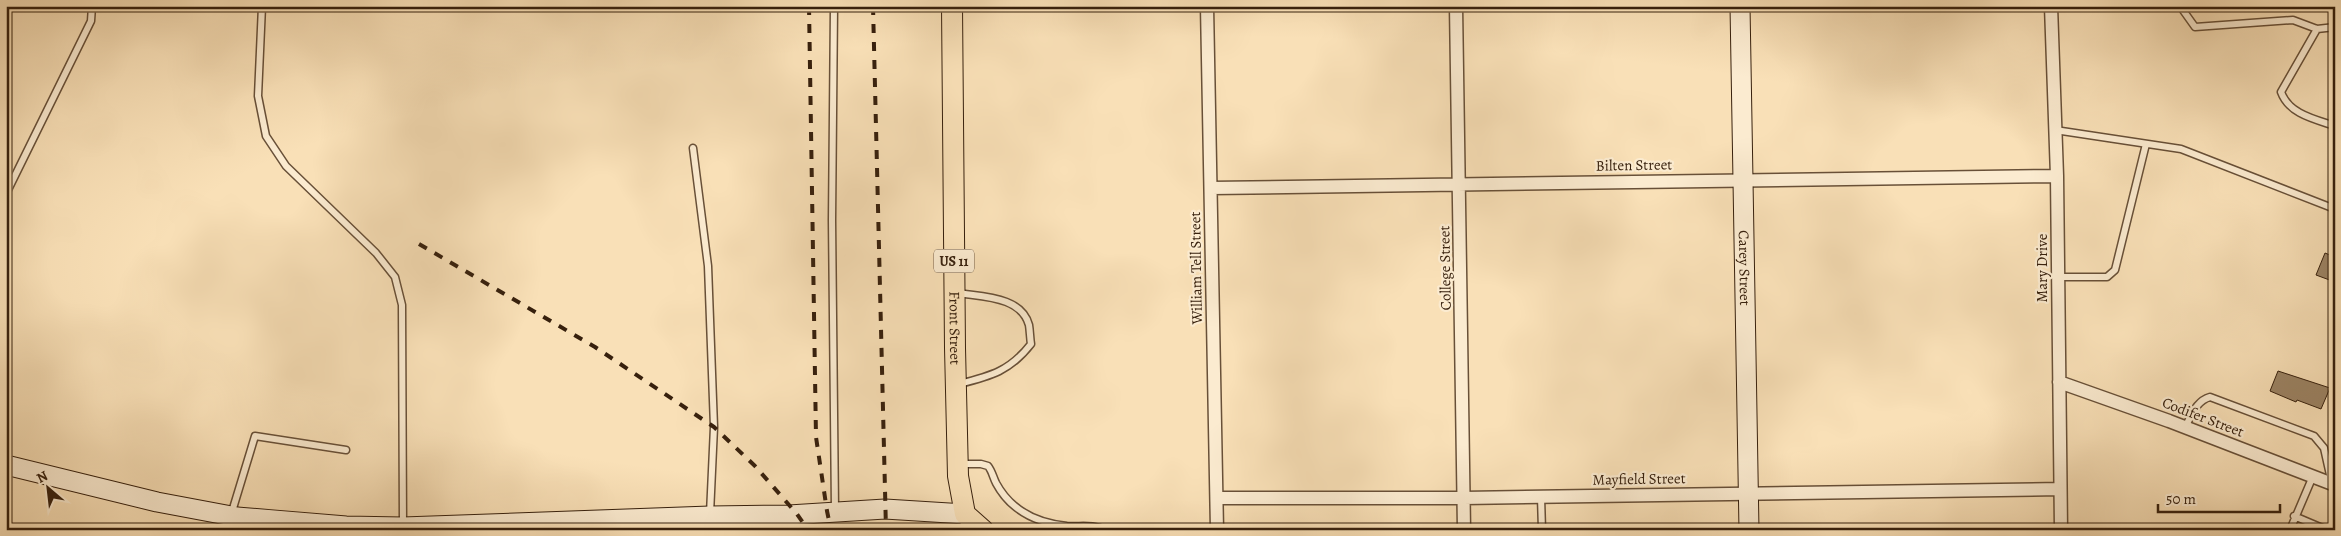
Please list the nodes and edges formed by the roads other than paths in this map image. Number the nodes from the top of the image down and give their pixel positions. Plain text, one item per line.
1 (92, 6) edge
2 (262, 6) edge
3 (834, 6) edge
4 (952, 6) edge
5 (1207, 6) edge
6 (1456, 6) edge
7 (1740, 6) edge
8 (2051, 6) edge
9 (2180, 6) edge
10 (2335, 27) edge
11 (2317, 29) junction
12 (2335, 126) edge
13 (2055, 130) junction
14 (2146, 144) junction
15 (693, 148) dead end
16 (2057, 176) junction
17 (1743, 179) junction
18 (1460, 185) junction
19 (1211, 188) junction
20 (6, 194) edge
21 (2335, 209) edge
22 (2058, 277) junction
23 (954, 292) junction
24 (2059, 382) junction
25 (956, 385) junction
26 (2185, 427) junction
27 (346, 450) dead end
28 (958, 464) junction
29 (6, 465) edge
30 (2313, 476) junction
31 (2334, 485) edge
32 (2060, 489) junction
33 (1749, 494) junction
34 (1541, 497) junction
35 (1218, 498) junction
36 (1464, 498) junction
37 (835, 512) junction
38 (231, 516) junction
39 (710, 516) junction
40 (2294, 516) junction
41 (789, 522) edge
42 (966, 522) edge
43 (1061, 528) edge
44 (403, 529) edge
45 (983, 530) edge
46 (1106, 530) edge
47 (1217, 530) edge
48 (1464, 530) edge
49 (1542, 530) edge
50 (1750, 530) edge
51 (2061, 530) edge
52 (2290, 530) edge
53 (2327, 530) edge

1 - 20 lane
2 - 44 lane
3 - 37 lane
4 - 23 main road, Front Street / US 11
5 - 19 street, William Tell Street
6 - 18 street, College Street
7 - 17 main road, Carey Street
8 - 13 street, Mary Drive
9 - 11 lane
10 - 11 lane
11 - 12 lane
13 - 14 lane
13 - 16 street, Mary Drive
14 - 21 lane
14 - 22 lane
15 - 39 lane
16 - 17 street, Bilten Street
16 - 22 street, Mary Drive
17 - 18 street, Bilten Street
17 - 33 main road, Carey Street
18 - 19 street, Bilten Street
18 - 36 street, College Street
19 - 35 street, William Tell Street
22 - 24 street, Mary Drive
23 - 25 main road, Front Street / US 11
23 - 25 lane
24 - 26 street, Codifer Street
24 - 32 street, Mary Drive
25 - 28 main road, Front Street / US 11
26 - 30 street, Codifer Street
26 - 31 lane
27 - 38 lane
28 - 42 main road, Front Street / US 11
28 - 43 lane
29 - 38 main road
30 - 31 street, Codifer Street
30 - 40 lane
32 - 33 street, Mayfield Street
32 - 51 street, Mary Drive
33 - 34 street, Mayfield Street
33 - 50 main road, Carey Street
34 - 36 street, Mayfield Street
34 - 49 lane
35 - 36 street, Mayfield Street
35 - 47 street, William Tell Street
36 - 48 street, College Street
37 - 41 main road
37 - 42 main road
38 - 44 main road
39 - 41 main road
39 - 44 main road
40 - 52 lane
40 - 53 lane
42 - 45 main road
43 - 46 lane

